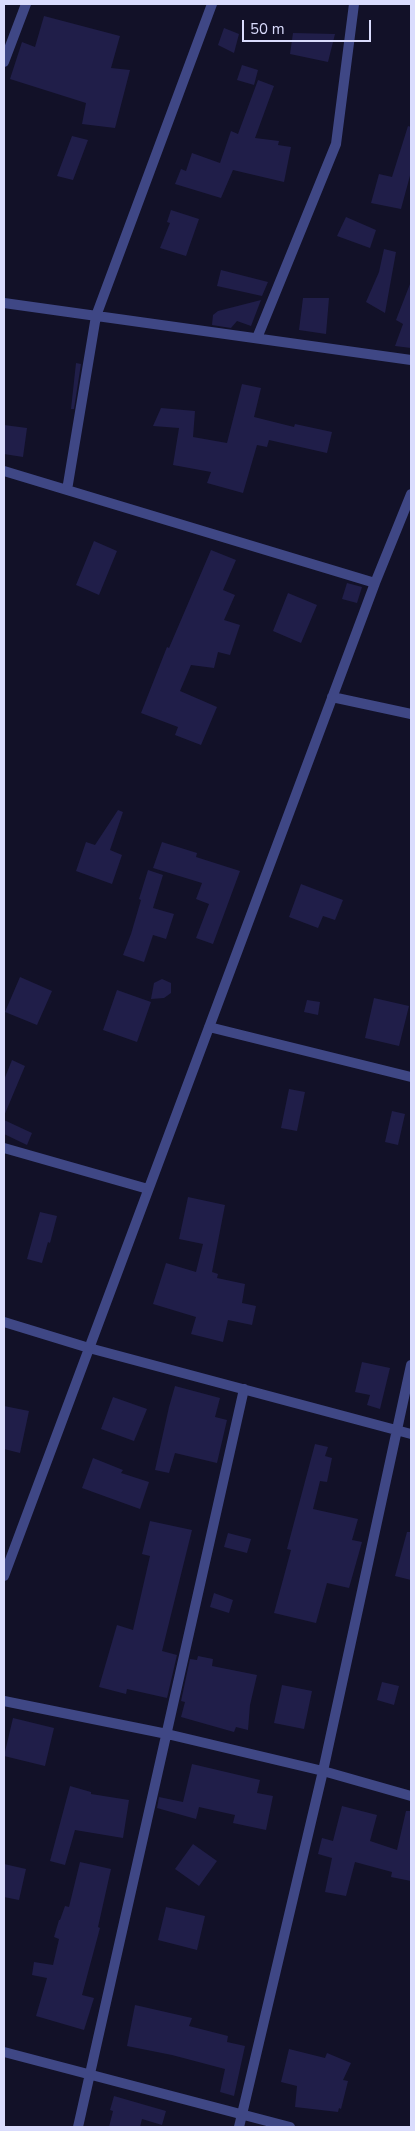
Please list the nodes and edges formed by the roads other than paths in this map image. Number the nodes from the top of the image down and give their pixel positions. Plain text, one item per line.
1 (26, 4) edge
2 (212, 4) edge
3 (354, 4) edge
4 (4, 62) edge
5 (4, 303) edge
6 (96, 316) junction
7 (257, 338) junction
8 (411, 360) edge
9 (4, 471) edge
10 (67, 490) junction
11 (411, 494) edge
12 (375, 583) junction
13 (332, 697) junction
14 (411, 714) edge
15 (209, 1027) junction
16 (411, 1077) edge
17 (4, 1148) edge
18 (148, 1189) junction
19 (4, 1322) edge
20 (89, 1348) junction
21 (411, 1365) edge
22 (244, 1389) junction
23 (398, 1430) junction
24 (411, 1434) edge
25 (4, 1576) edge
26 (4, 1701) edge
27 (167, 1734) junction
28 (323, 1771) junction
29 (411, 1796) edge
30 (4, 2052) edge
31 (90, 2076) junction
32 (242, 2115) junction
33 (78, 2127) edge
34 (239, 2127) edge
35 (290, 2127) edge

1 - 4 street
2 - 6 street
3 - 7 street
5 - 6 street
6 - 7 street
6 - 10 street
7 - 8 street
9 - 10 street
10 - 12 street
11 - 12 street
12 - 13 street
13 - 14 street
13 - 15 street
15 - 16 street
15 - 18 street
17 - 18 street
18 - 20 street
19 - 20 street
20 - 22 street
20 - 25 street
21 - 23 street
22 - 23 street
22 - 27 street
23 - 24 street
23 - 28 street
26 - 27 street
27 - 28 street
27 - 31 street
28 - 29 street
28 - 32 street
30 - 31 street
31 - 32 street
31 - 33 street
32 - 34 street
32 - 35 street

